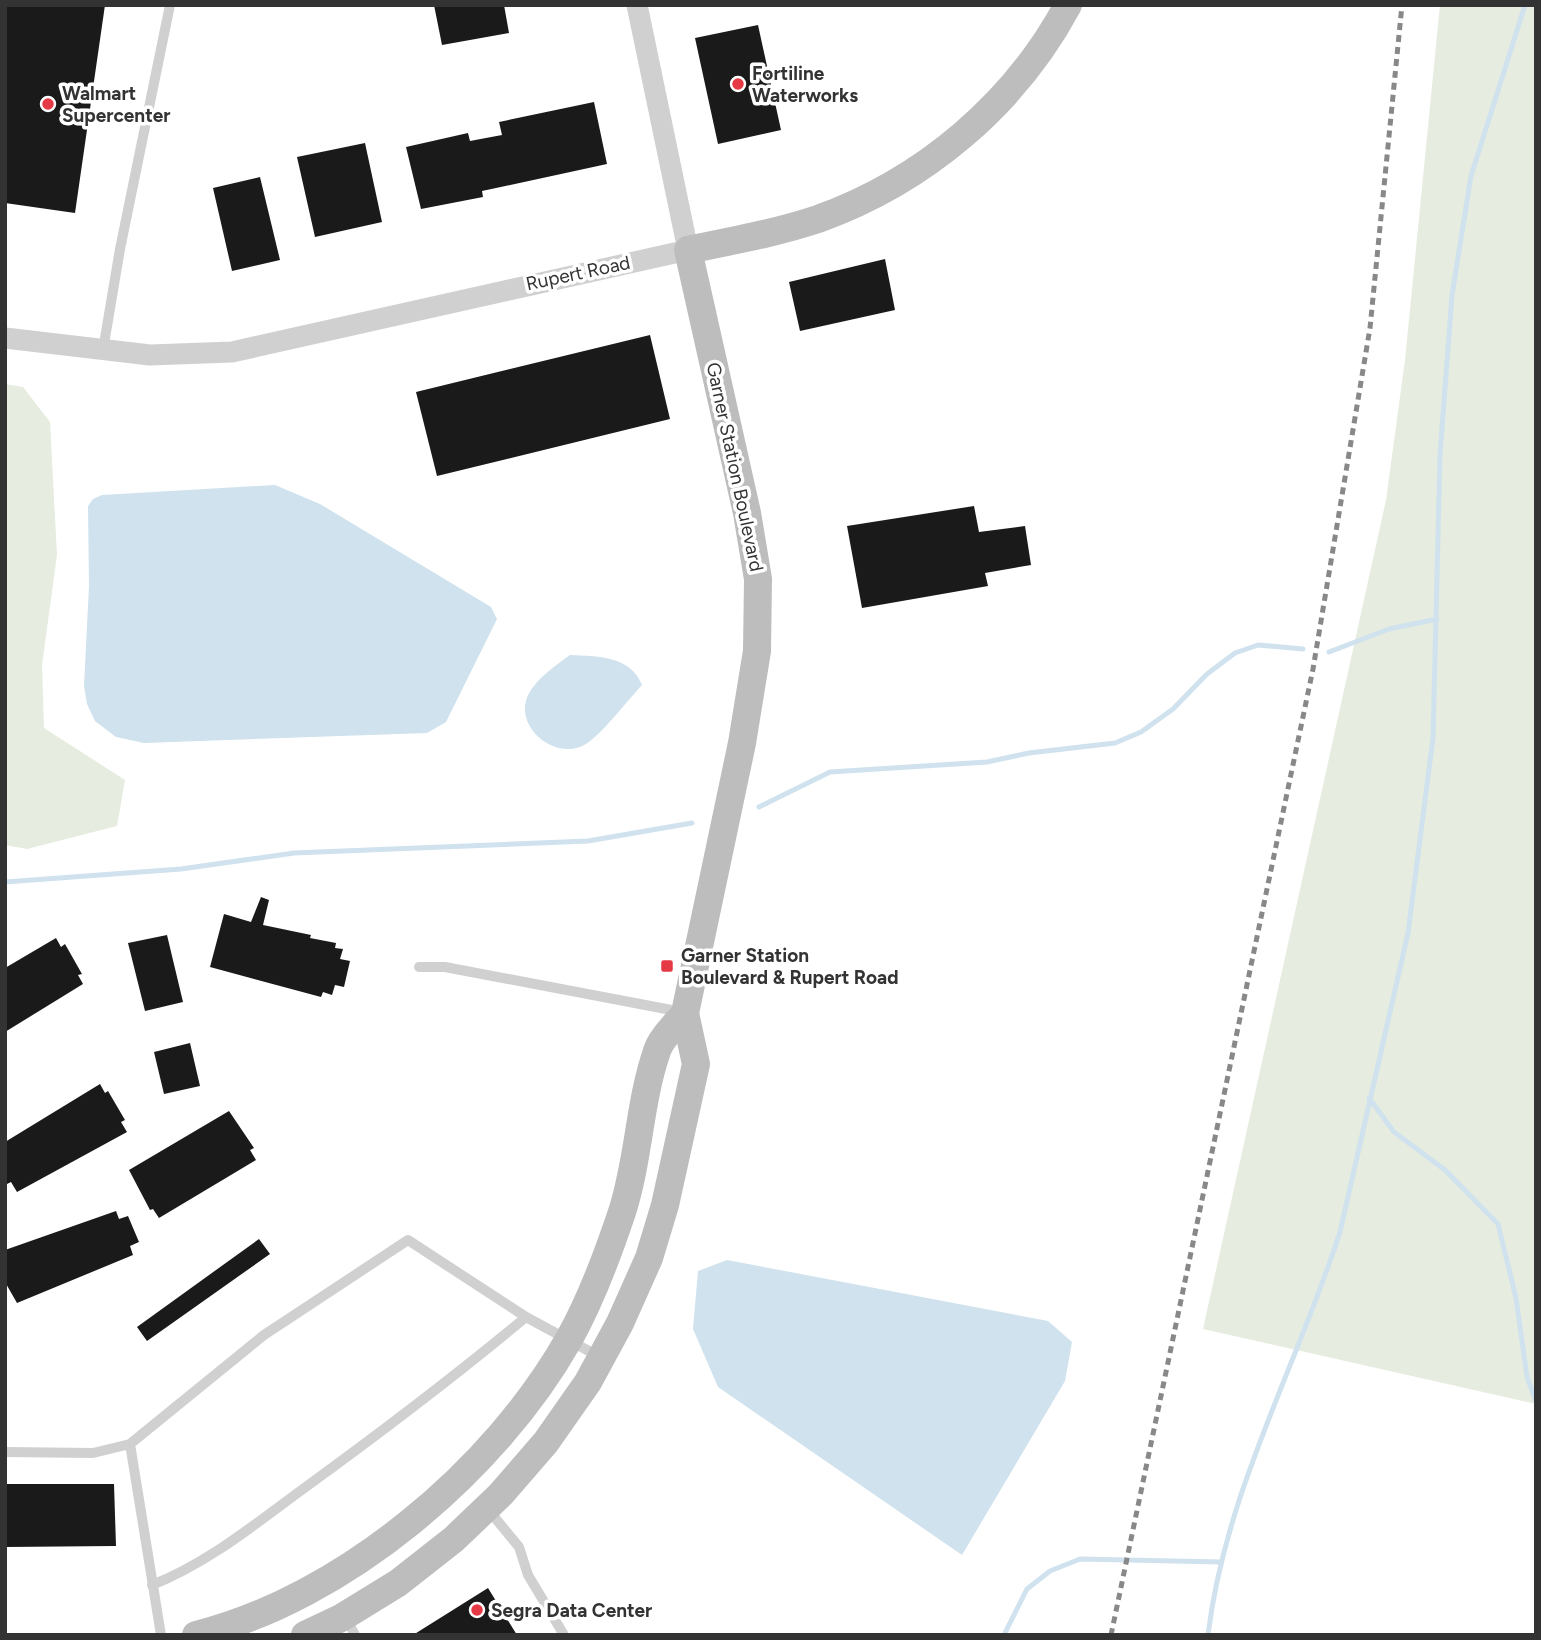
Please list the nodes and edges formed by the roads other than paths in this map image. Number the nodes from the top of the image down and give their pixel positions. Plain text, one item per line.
1 (170, 5) edge
2 (637, 5) edge
3 (1068, 5) edge
4 (688, 250) junction
5 (5, 338) edge
6 (103, 350) junction
7 (419, 967) dead end
8 (685, 1013) junction
9 (526, 1317) junction
10 (569, 1338) junction
11 (602, 1359) junction
12 (130, 1444) junction
13 (5, 1452) edge
14 (487, 1508) junction
15 (152, 1585) junction
16 (350, 1625) edge
17 (161, 1635) edge
18 (196, 1635) edge
19 (305, 1635) edge
20 (564, 1635) edge

1 - 6 lane
2 - 4 street, Garner Station Boulevard
3 - 4 street, Rupert Road
4 - 6 street, Rupert Road
4 - 8 street, Garner Station Boulevard
5 - 6 street, Rupert Road
7 - 8 lane
8 - 10 street, Garner Station Boulevard
8 - 11 street, Garner Station Boulevard
9 - 10 lane
9 - 12 lane
9 - 15 lane
10 - 11 lane
10 - 18 street, Garner Station Boulevard
11 - 14 street, Garner Station Boulevard
12 - 13 lane
12 - 15 lane
14 - 16 street, Garner Station Boulevard
14 - 20 lane
15 - 17 lane
16 - 19 street, Garner Station Boulevard

